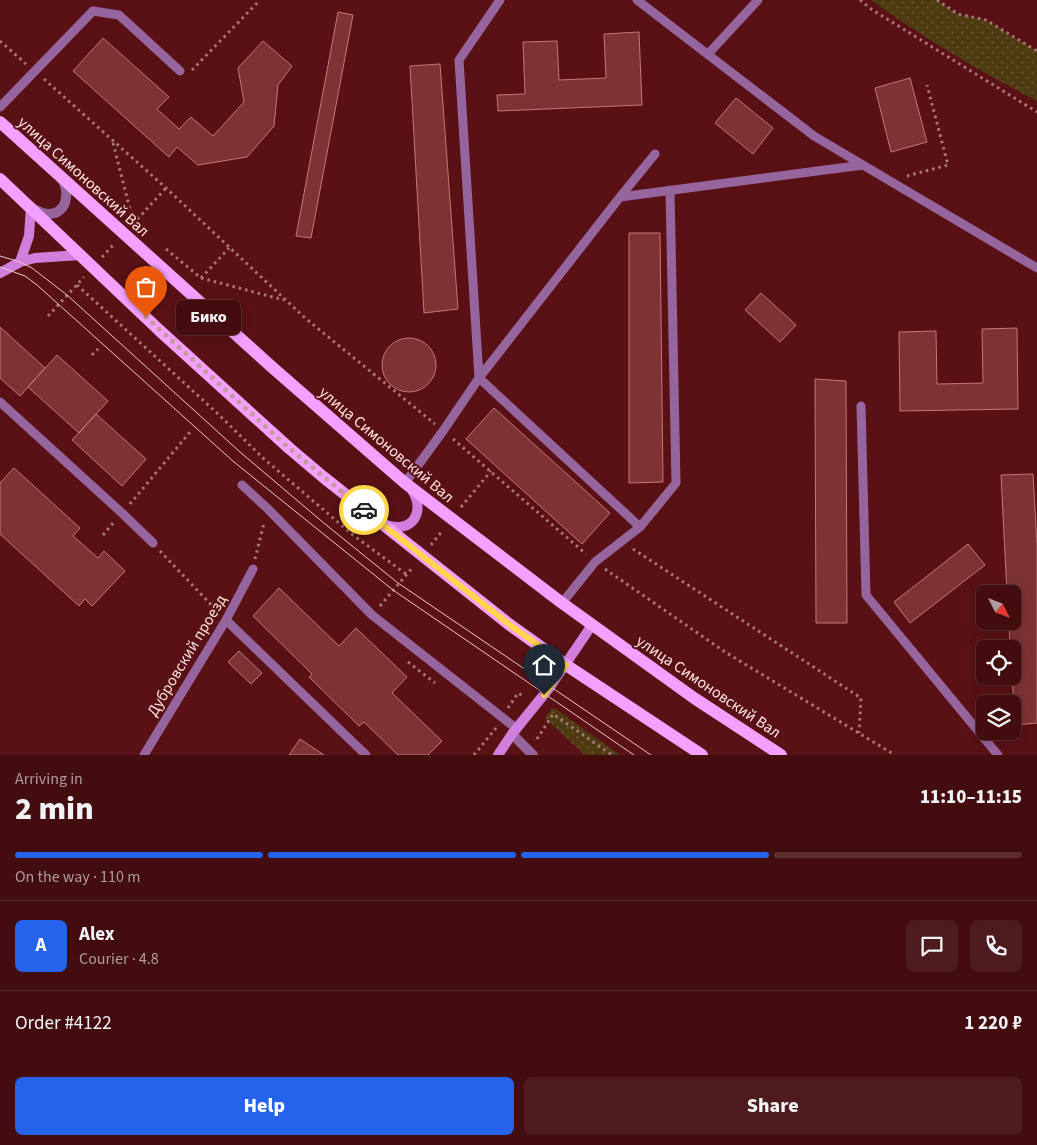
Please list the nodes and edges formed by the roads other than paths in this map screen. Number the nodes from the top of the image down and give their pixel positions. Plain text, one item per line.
1 (500, 0) edge
2 (637, 0) edge
3 (758, 0) edge
4 (708, 54) junction
5 (180, 71) road end
6 (0, 107) edge
7 (0, 122) edge
8 (655, 154) dead end
9 (863, 165) junction
10 (60, 176) junction
11 (0, 179) edge
12 (670, 190) junction
13 (620, 197) junction
14 (31, 207) junction
15 (80, 255) junction
16 (20, 262) junction
17 (1037, 268) edge
18 (0, 273) edge
19 (479, 378) junction
20 (0, 402) edge
21 (861, 406) dead end
22 (407, 485) junction
23 (242, 486) dead end
24 (380, 523) junction
25 (640, 526) junction
26 (153, 544) road end
27 (253, 569) road end
28 (562, 603) junction
29 (226, 620) junction
30 (592, 625) junction
31 (566, 665) junction
32 (515, 732) junction
33 (144, 755) edge
34 (365, 755) edge
35 (498, 755) edge
36 (533, 755) edge
37 (702, 755) edge
38 (781, 755) edge
39 (998, 755) edge

1 - 19 lane
2 - 4 lane
3 - 4 lane
4 - 9 lane
5 - 6 lane
7 - 10 main road, улица Симоновский Вал
8 - 13 lane
9 - 12 lane
9 - 17 lane
10 - 14 street
10 - 22 main road, улица Симоновский Вал
11 - 14 main road
12 - 13 lane
12 - 25 lane
13 - 19 lane
14 - 15 main road
14 - 16 street
15 - 16 street
15 - 24 main road
16 - 18 street
19 - 22 lane
19 - 25 lane
20 - 26 lane
21 - 39 lane
22 - 24 street
22 - 28 main road, улица Симоновский Вал
23 - 32 lane
24 - 31 main road
25 - 28 lane
27 - 29 lane, Дубровский проезд
28 - 30 main road, улица Симоновский Вал
29 - 33 lane, Дубровский проезд
29 - 34 lane
30 - 31 street
30 - 38 main road, улица Симоновский Вал
31 - 32 street
31 - 37 main road
32 - 35 street
32 - 36 street

